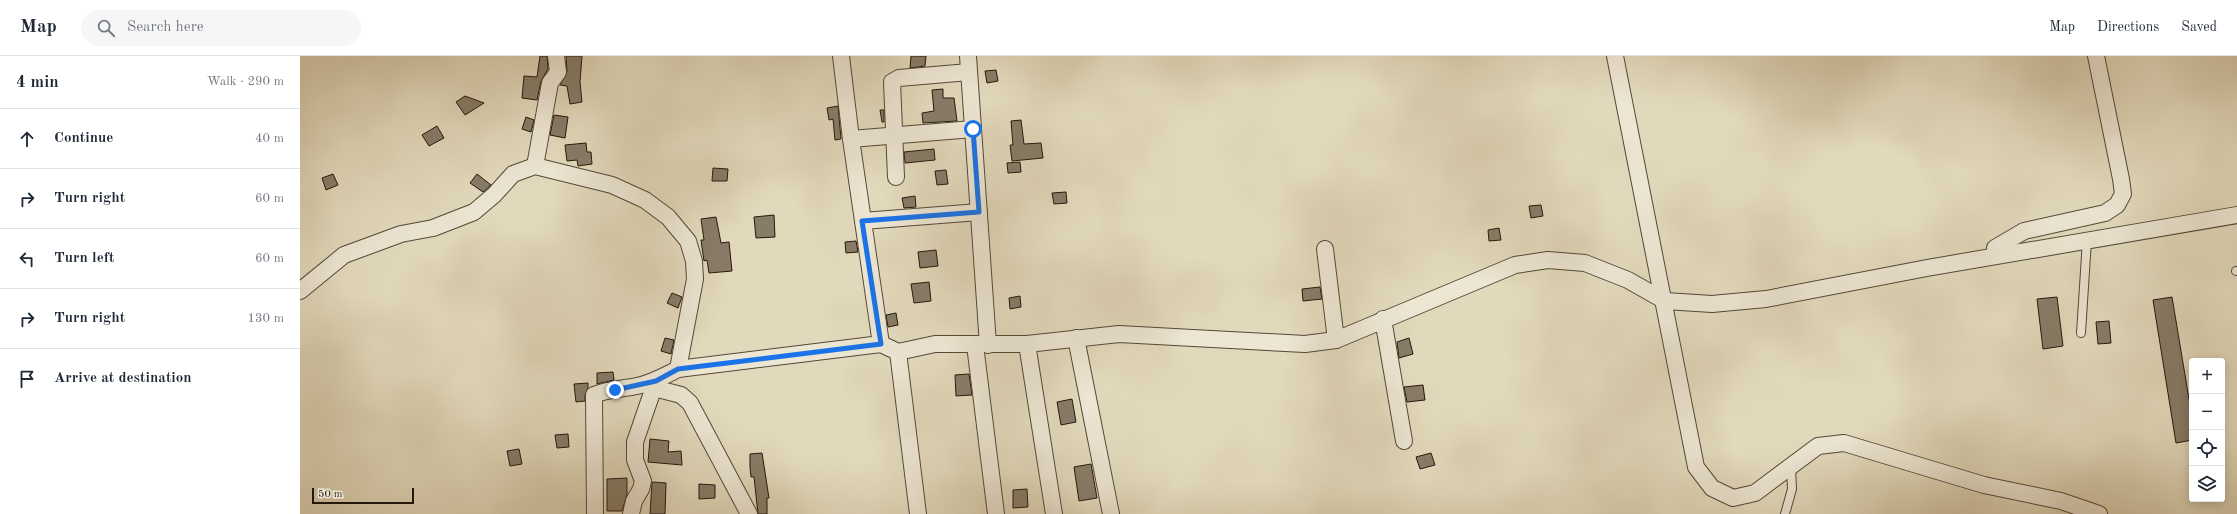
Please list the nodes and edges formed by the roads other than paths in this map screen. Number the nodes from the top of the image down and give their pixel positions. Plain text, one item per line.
1 (556, 56) edge
2 (841, 56) edge
3 (1615, 56) edge
4 (2096, 56) edge
5 (969, 64) edge
6 (973, 129) junction
7 (894, 136) junction
8 (851, 139) junction
9 (535, 166) junction
10 (896, 177) dead end
11 (979, 212) junction
12 (2237, 215) edge
13 (862, 221) junction
14 (2088, 240) junction
15 (1995, 248) dead end
16 (1325, 249) dead end
17 (300, 291) edge
18 (1665, 301) junction
19 (1383, 319) junction
20 (2081, 333) dead end
21 (1076, 338) junction
22 (1336, 340) junction
23 (881, 344) junction
24 (1027, 344) junction
25 (982, 345) junction
26 (898, 352) junction
27 (678, 369) junction
28 (655, 384) junction
29 (1404, 442) dead end
30 (1791, 467) junction
31 (595, 514) edge
32 (631, 514) edge
33 (749, 514) edge
34 (918, 514) edge
35 (996, 514) edge
36 (1054, 514) edge
37 (1111, 514) edge
38 (1785, 514) edge
39 (2099, 514) edge

1 - 9 street
2 - 8 street
3 - 18 street
4 - 15 street
5 - 6 street
5 - 7 street
6 - 7 street
6 - 11 street
7 - 8 street
7 - 10 street
8 - 13 street
9 - 17 street
9 - 27 street
11 - 13 street
11 - 25 street
12 - 14 street
13 - 23 street
14 - 18 street
14 - 20 lane
16 - 22 street
18 - 19 street
18 - 30 street
19 - 22 street
19 - 29 street
21 - 22 street
21 - 24 street
21 - 37 street
23 - 26 street
23 - 27 street
24 - 25 street
24 - 36 street
25 - 26 street
25 - 35 street
26 - 34 street
27 - 28 street
28 - 31 street
28 - 32 street
28 - 33 street
30 - 38 lane
30 - 39 street

